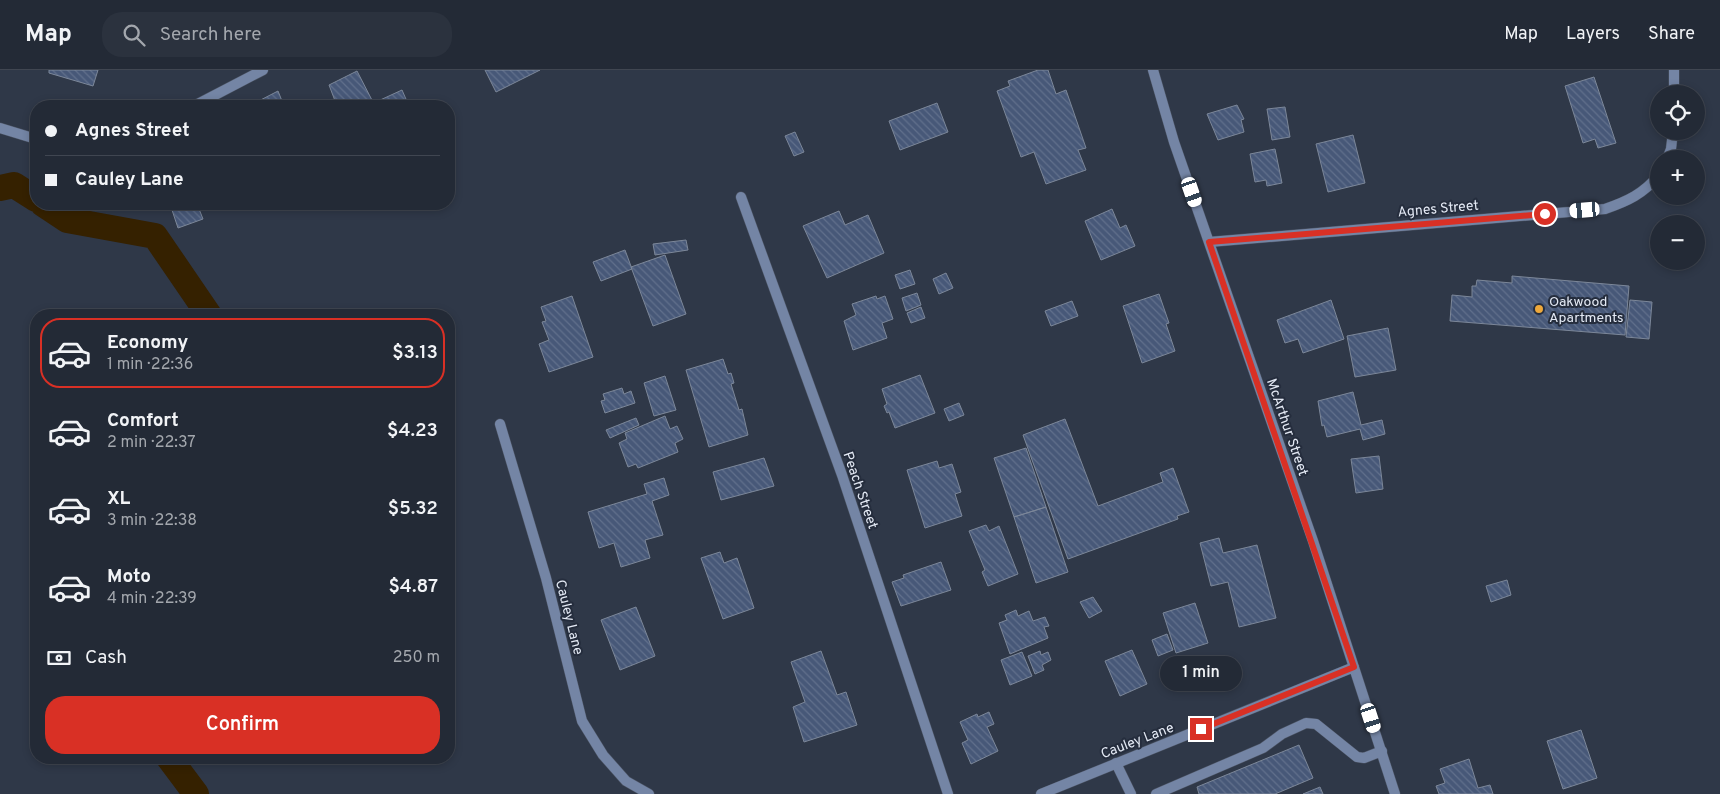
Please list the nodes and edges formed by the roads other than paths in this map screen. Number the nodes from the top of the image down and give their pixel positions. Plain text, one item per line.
1 (263, 70) edge
2 (1153, 70) edge
3 (1674, 70) edge
4 (1674, 85) edge
5 (206, 100) edge
6 (0, 128) edge
7 (30, 137) edge
8 (1650, 186) edge
9 (741, 197) dead end
10 (1209, 242) junction
11 (500, 424) dead end
12 (1354, 667) junction
13 (1382, 751) junction
14 (1116, 762) junction
15 (649, 794) edge
16 (948, 794) edge
17 (1041, 794) edge
18 (1131, 794) edge
19 (1156, 794) edge
20 (1396, 794) edge

1 - 5 street
2 - 10 street, McArthur Street
3 - 4 street
6 - 7 street
8 - 10 street, Agnes Street
9 - 16 street, Peach Street
10 - 12 street, McArthur Street
11 - 15 street, Cauley Lane
12 - 13 street, McArthur Street
12 - 14 street, Cauley Lane
13 - 19 street
13 - 20 street, McArthur Street
14 - 17 street, Cauley Lane
14 - 18 street

